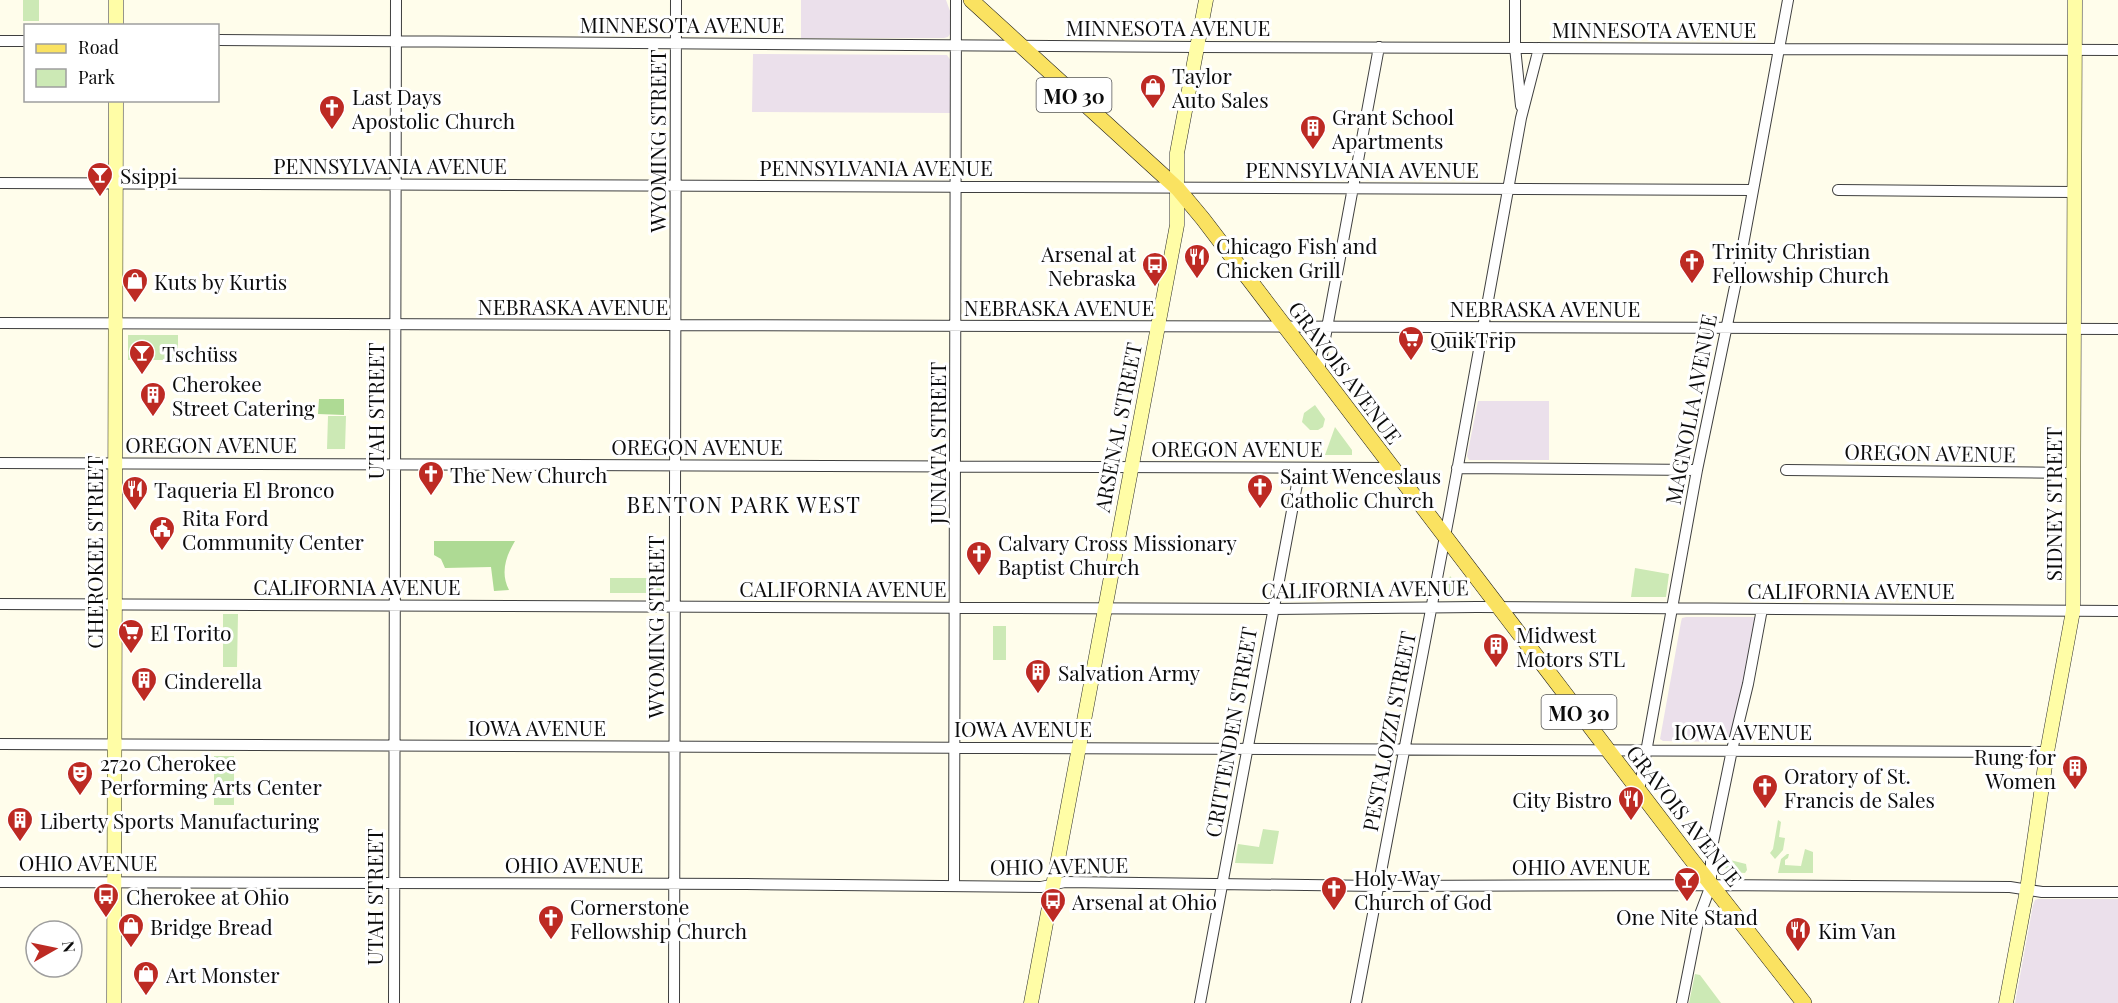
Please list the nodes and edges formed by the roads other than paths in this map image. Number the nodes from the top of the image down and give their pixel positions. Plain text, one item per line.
1 (116, 0) edge
2 (396, 0) edge
3 (676, 0) edge
4 (956, 0) edge
5 (971, 0) edge
6 (1206, 0) edge
7 (1515, 0) edge
8 (1788, 0) edge
9 (2075, 0) edge
10 (116, 24) edge
11 (219, 40) edge
12 (0, 41) edge
13 (24, 41) edge
14 (396, 42) junction
15 (676, 44) junction
16 (956, 46) junction
17 (1021, 46) junction
18 (1197, 47) junction
19 (1379, 47) junction
20 (1515, 47) junction
21 (1539, 48) junction
22 (1778, 50) junction
23 (2075, 50) junction
24 (2118, 50) edge
25 (116, 102) edge
26 (1522, 112) junction
27 (0, 183) edge
28 (116, 183) junction
29 (395, 184) junction
30 (676, 185) junction
31 (954, 186) junction
32 (1352, 188) junction
33 (1178, 189) junction
34 (1508, 189) junction
35 (1753, 190) junction
36 (1838, 190) dead end
37 (2074, 192) junction
38 (0, 323) edge
39 (116, 323) junction
40 (395, 324) junction
41 (676, 325) junction
42 (956, 326) junction
43 (1157, 327) junction
44 (1327, 327) junction
45 (1286, 328) junction
46 (1483, 328) junction
47 (1726, 328) junction
48 (2074, 329) junction
49 (2118, 329) edge
50 (1319, 370) junction
51 (0, 463) edge
52 (116, 464) junction
53 (395, 465) junction
54 (675, 466) junction
55 (956, 467) junction
56 (1131, 468) junction
57 (1300, 468) junction
58 (1393, 468) junction
59 (1457, 468) junction
60 (1697, 470) junction
61 (1786, 470) dead end
62 (2074, 473) junction
63 (1445, 536) junction
64 (0, 604) edge
65 (115, 604) junction
66 (394, 606) junction
67 (675, 607) junction
68 (1431, 607) junction
69 (956, 608) junction
70 (1105, 608) junction
71 (1499, 608) junction
72 (1672, 608) junction
73 (1273, 609) junction
74 (1762, 609) junction
75 (2073, 610) junction
76 (2118, 611) edge
77 (0, 744) edge
78 (115, 745) junction
79 (394, 746) junction
80 (674, 747) junction
81 (954, 747) junction
82 (1079, 747) junction
83 (1246, 748) junction
84 (1404, 750) junction
85 (1608, 750) junction
86 (1648, 750) junction
87 (1732, 750) junction
88 (2047, 752) junction
89 (1639, 792) junction
90 (0, 882) edge
91 (115, 882) junction
92 (394, 883) junction
93 (674, 883) junction
94 (1222, 884) junction
95 (1053, 885) junction
96 (1711, 885) junction
97 (954, 886) junction
98 (1378, 886) junction
99 (2027, 890) junction
100 (2118, 892) edge
101 (114, 1003) edge
102 (394, 1003) edge
103 (674, 1003) edge
104 (1031, 1003) edge
105 (1200, 1003) edge
106 (1356, 1003) edge
107 (1682, 1003) edge
108 (1804, 1003) edge
109 (2006, 1003) edge

1 - 10 street
2 - 14 street, UTAH STREET
3 - 15 street, WYOMING STREET
4 - 16 street, JUNIATA STREET
5 - 17 main road, GRAVOIS AVENUE / MO 30
6 - 18 street, ARSENAL STREET
7 - 20 street, PESTALOZZI STREET
8 - 22 street, MAGNOLIA AVENUE
9 - 23 street, SIDNEY STREET
11 - 14 street, MINNESOTA AVENUE
12 - 13 street
14 - 15 street, MINNESOTA AVENUE
14 - 29 street, UTAH STREET
15 - 16 street, MINNESOTA AVENUE
15 - 30 street, WYOMING STREET
16 - 17 street, MINNESOTA AVENUE
16 - 31 street, JUNIATA STREET
17 - 18 street, MINNESOTA AVENUE
17 - 33 main road, GRAVOIS AVENUE / MO 30
18 - 19 street, MINNESOTA AVENUE
18 - 33 street, ARSENAL STREET
19 - 20 street, MINNESOTA AVENUE
19 - 32 street
20 - 21 street, MINNESOTA AVENUE
20 - 26 street, PESTALOZZI STREET
21 - 22 street, MINNESOTA AVENUE
21 - 26 street, PESTALOZZI STREET
22 - 23 street, MINNESOTA AVENUE
22 - 35 street, MAGNOLIA AVENUE
23 - 24 street, MINNESOTA AVENUE
23 - 37 street, SIDNEY STREET
25 - 28 street, CHEROKEE STREET
26 - 34 street, PESTALOZZI STREET
27 - 28 street, PENNSYLVANIA AVENUE
28 - 29 street, PENNSYLVANIA AVENUE
28 - 39 street, CHEROKEE STREET
29 - 30 street, PENNSYLVANIA AVENUE
29 - 40 street, UTAH STREET
30 - 31 street, PENNSYLVANIA AVENUE
30 - 41 street, WYOMING STREET
31 - 33 street, PENNSYLVANIA AVENUE
31 - 42 street, JUNIATA STREET
32 - 33 street, PENNSYLVANIA AVENUE
32 - 34 street, PENNSYLVANIA AVENUE
32 - 44 street
33 - 43 street, ARSENAL STREET
33 - 45 main road, GRAVOIS AVENUE / MO 30
34 - 35 street, PENNSYLVANIA AVENUE
34 - 46 street, PESTALOZZI STREET
35 - 47 street, MAGNOLIA AVENUE
36 - 37 street
37 - 48 street, SIDNEY STREET
38 - 39 street, NEBRASKA AVENUE
39 - 40 street, NEBRASKA AVENUE
39 - 52 street, CHEROKEE STREET
40 - 41 street, NEBRASKA AVENUE
40 - 53 street, UTAH STREET
41 - 42 street, NEBRASKA AVENUE
41 - 54 street, WYOMING STREET
42 - 43 street, NEBRASKA AVENUE
42 - 55 street, JUNIATA STREET
43 - 45 street, NEBRASKA AVENUE
43 - 56 street, ARSENAL STREET
44 - 45 street, NEBRASKA AVENUE
44 - 46 street, NEBRASKA AVENUE
44 - 50 street
45 - 50 main road, GRAVOIS AVENUE / MO 30
46 - 47 street, NEBRASKA AVENUE
46 - 59 street, PESTALOZZI STREET
47 - 48 street, NEBRASKA AVENUE
47 - 60 street, MAGNOLIA AVENUE
48 - 49 street, NEBRASKA AVENUE
48 - 62 street, SIDNEY STREET
50 - 58 main road, GRAVOIS AVENUE / MO 30
51 - 52 street, OREGON AVENUE
52 - 53 street, OREGON AVENUE
52 - 65 street, CHEROKEE STREET
53 - 54 street, OREGON AVENUE
53 - 66 street, UTAH STREET
54 - 55 street, OREGON AVENUE
54 - 67 street, WYOMING STREET
55 - 56 street, OREGON AVENUE
55 - 69 street, JUNIATA STREET
56 - 57 street, OREGON AVENUE
56 - 70 street, ARSENAL STREET
57 - 58 street, OREGON AVENUE
57 - 73 street, CRITTENDEN STREET
58 - 63 main road, GRAVOIS AVENUE / MO 30
59 - 60 street
59 - 63 street, PESTALOZZI STREET
60 - 72 street, MAGNOLIA AVENUE
61 - 62 street, OREGON AVENUE
62 - 75 street, SIDNEY STREET
63 - 68 street, PESTALOZZI STREET
63 - 71 main road, GRAVOIS AVENUE / MO 30
64 - 65 street, CALIFORNIA AVENUE
65 - 66 street, CALIFORNIA AVENUE
65 - 78 street, CHEROKEE STREET
66 - 67 street, CALIFORNIA AVENUE
66 - 79 street, UTAH STREET
67 - 69 street, CALIFORNIA AVENUE
67 - 80 street, WYOMING STREET
68 - 71 street, CALIFORNIA AVENUE
68 - 73 street, CALIFORNIA AVENUE
68 - 84 street, PESTALOZZI STREET
69 - 70 street, CALIFORNIA AVENUE
69 - 81 street, JUNIATA STREET
70 - 73 street, CALIFORNIA AVENUE
70 - 82 street, ARSENAL STREET
71 - 72 street, CALIFORNIA AVENUE
71 - 85 main road, GRAVOIS AVENUE / MO 30
72 - 74 street, CALIFORNIA AVENUE
72 - 86 street, MAGNOLIA AVENUE
73 - 83 street, CRITTENDEN STREET
74 - 75 street, CALIFORNIA AVENUE
74 - 87 street
75 - 76 street, CALIFORNIA AVENUE
75 - 88 street, SIDNEY STREET
77 - 78 street, IOWA AVENUE
78 - 79 street, IOWA AVENUE
78 - 91 street, CHEROKEE STREET
79 - 80 street, IOWA AVENUE
79 - 92 street, UTAH STREET
80 - 81 street, IOWA AVENUE
80 - 93 street, WYOMING STREET
81 - 82 street, IOWA AVENUE
81 - 97 street, JUNIATA STREET
82 - 83 street, IOWA AVENUE
82 - 95 street, ARSENAL STREET
83 - 84 street, IOWA AVENUE
83 - 94 street, CRITTENDEN STREET
84 - 85 street, IOWA AVENUE
84 - 98 street, PESTALOZZI STREET
85 - 86 street, IOWA AVENUE
85 - 89 main road, GRAVOIS AVENUE / MO 30
86 - 87 street, IOWA AVENUE
86 - 89 street, MAGNOLIA AVENUE
87 - 88 street, IOWA AVENUE
87 - 96 street
88 - 99 street, SIDNEY STREET
89 - 96 main road, GRAVOIS AVENUE / MO 30
90 - 91 street, OHIO AVENUE
91 - 92 street, OHIO AVENUE
91 - 101 street, CHEROKEE STREET
92 - 93 street, OHIO AVENUE
92 - 102 street, UTAH STREET
93 - 97 street, OHIO AVENUE
93 - 103 street, WYOMING STREET
94 - 95 street, OHIO AVENUE
94 - 98 street, OHIO AVENUE
94 - 105 street, CRITTENDEN STREET
95 - 97 street, OHIO AVENUE
95 - 104 street, ARSENAL STREET
96 - 98 street, OHIO AVENUE
96 - 99 street, OHIO AVENUE
96 - 107 street
96 - 108 main road, GRAVOIS AVENUE / MO 30
98 - 106 street, PESTALOZZI STREET
99 - 100 street, OHIO AVENUE
99 - 109 street, SIDNEY STREET

